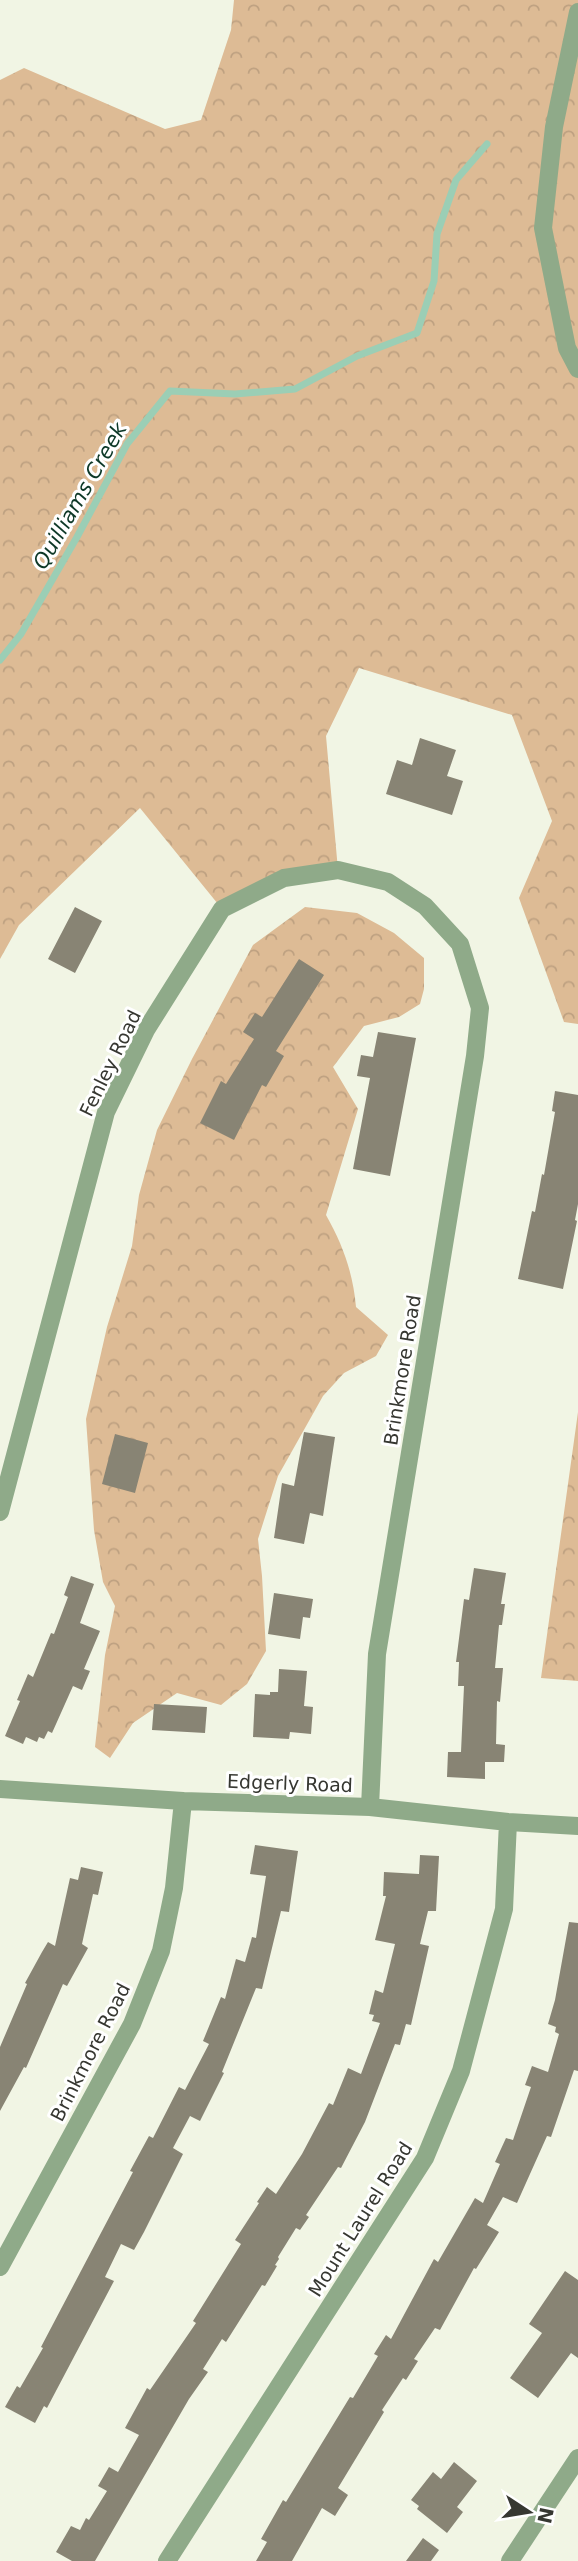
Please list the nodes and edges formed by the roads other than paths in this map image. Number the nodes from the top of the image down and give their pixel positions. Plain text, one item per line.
1 (578, 12) edge
2 (578, 369) edge
3 (460, 944) joint
4 (0, 1512) edge
5 (0, 1789) edge
6 (183, 1801) junction
7 (370, 1807) junction
8 (508, 1822) junction
9 (578, 1826) edge
10 (0, 2267) edge
11 (578, 2458) edge
12 (167, 2561) edge
13 (510, 2561) edge

1 - 2 street
3 - 4 street, Fenley Road
3 - 7 street, Brinkmore Road
5 - 6 street, Edgerly Road
6 - 7 street, Edgerly Road
6 - 10 street, Brinkmore Road
7 - 8 street, Edgerly Road
8 - 9 street, Edgerly Road
8 - 12 street, Mount Laurel Road
11 - 13 street

